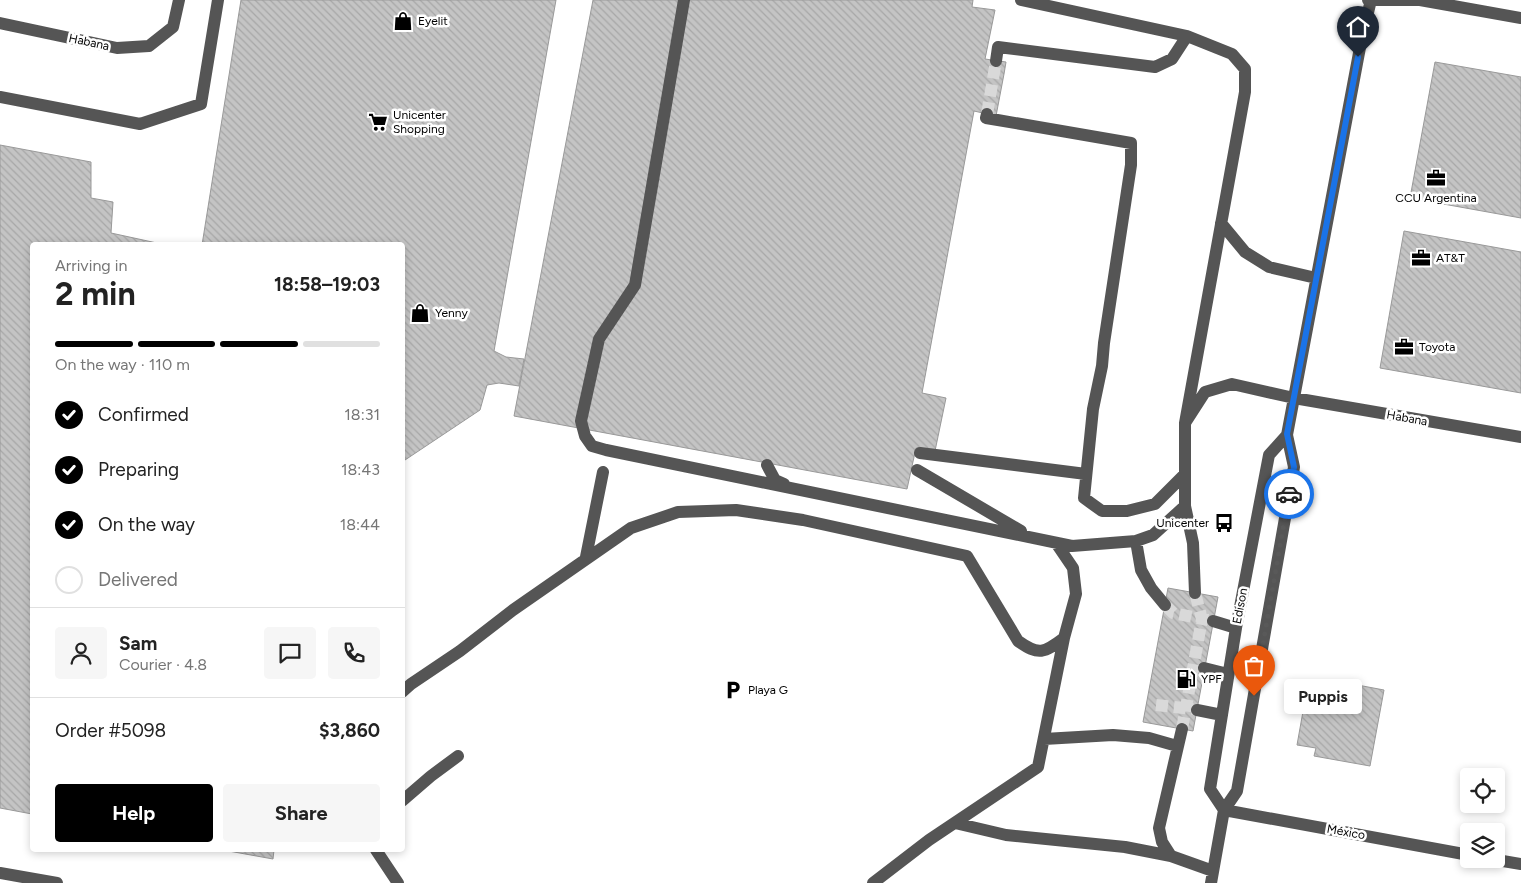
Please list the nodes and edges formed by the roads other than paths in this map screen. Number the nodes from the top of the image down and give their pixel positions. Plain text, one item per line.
1 (179, 0) edge
2 (218, 0) edge
3 (684, 0) edge
4 (1021, 0) edge
5 (1370, 0) edge
6 (1521, 18) edge
7 (0, 23) edge
8 (1187, 36) junction
9 (996, 61) tunnel mouth
10 (0, 96) edge
11 (987, 114) dead end
12 (1221, 223) junction
13 (1316, 278) junction
14 (1294, 398) junction
15 (1185, 423) junction
16 (1287, 434) junction
17 (1521, 437) edge
18 (920, 453) dead end
19 (766, 465) dead end
20 (917, 470) dead end
21 (603, 472) dead end
22 (1086, 474) junction
23 (1184, 475) junction
24 (792, 488) junction
25 (1185, 506) junction
26 (1031, 538) junction
27 (1136, 541) junction
28 (1056, 542) junction
29 (586, 557) junction
30 (1195, 593) tunnel mouth
31 (1165, 605) tunnel mouth
32 (1213, 621) tunnel mouth
33 (1236, 628) junction
34 (1064, 638) junction
35 (1204, 668) dead end
36 (1228, 674) junction
37 (405, 689) edge
38 (1197, 710) tunnel mouth
39 (1222, 715) junction
40 (1182, 729) tunnel mouth
41 (1044, 739) junction
42 (1177, 746) junction
43 (458, 756) dead end
44 (405, 798) edge
45 (1224, 810) junction
46 (955, 823) junction
47 (377, 852) edge
48 (1460, 853) edge
49 (1172, 856) junction
50 (1505, 861) edge
51 (1521, 864) edge
52 (0, 873) edge
53 (1212, 877) edge
54 (56, 883) edge
55 (398, 883) edge
56 (873, 883) edge

1 - 7 street, Habana
2 - 10 street
3 - 24 street
4 - 8 street
5 - 6 street
5 - 13 street, Edison
8 - 9 street
8 - 12 street
11 - 22 street
12 - 13 street
12 - 15 street
13 - 14 street, Edison
14 - 15 street, Habana
14 - 16 street, Edison
14 - 17 street, Habana
15 - 23 street
16 - 33 street, Edison
16 - 45 street, Edison
18 - 22 street
19 - 24 street
20 - 26 street
21 - 29 street
22 - 23 street
23 - 25 street
24 - 26 street
25 - 27 street
25 - 30 street
26 - 28 street
27 - 28 street
27 - 31 street
28 - 34 street
29 - 34 street
29 - 37 street
32 - 33 street
33 - 36 street, Edison
34 - 41 street
35 - 36 street
36 - 39 street, Edison
38 - 39 street
39 - 45 street, Edison
40 - 42 street
41 - 42 street
41 - 46 street
42 - 49 street
43 - 44 street
45 - 48 street, México
45 - 53 street, Edison
46 - 49 street
46 - 56 street
47 - 55 street
49 - 53 street
50 - 51 street
52 - 54 street

